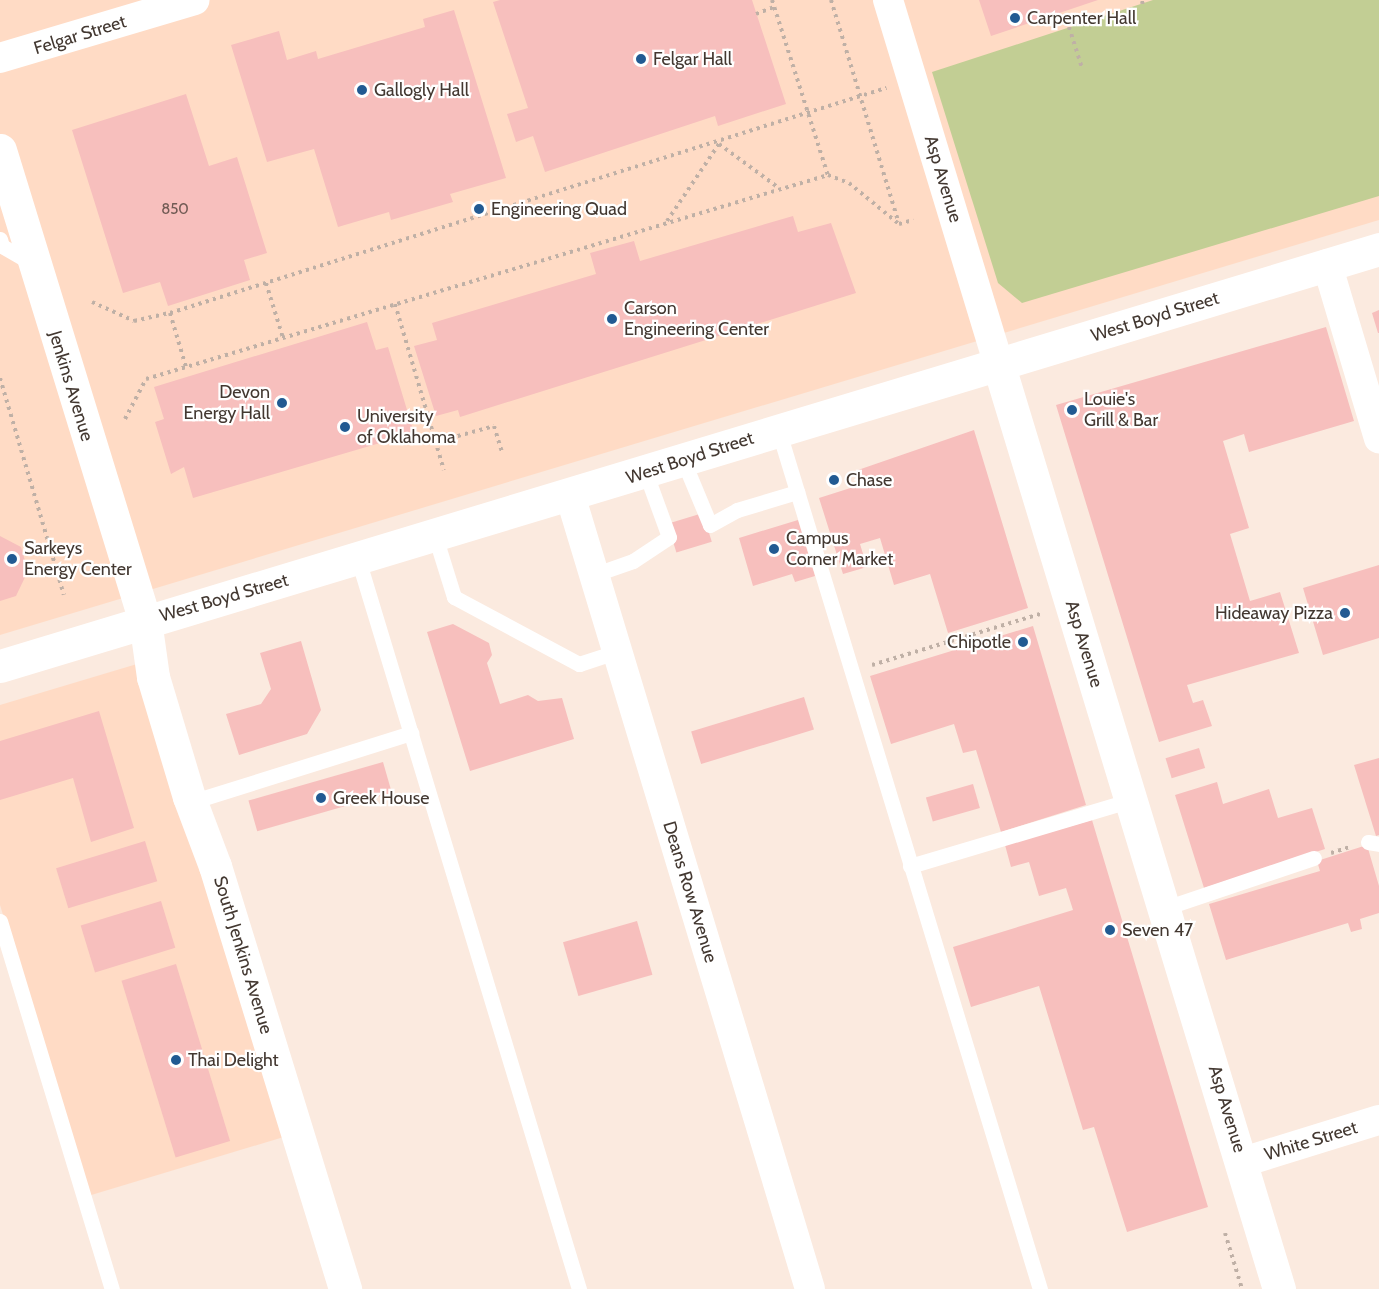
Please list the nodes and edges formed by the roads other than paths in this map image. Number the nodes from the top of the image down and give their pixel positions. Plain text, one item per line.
1 (195, 0) edge
2 (888, 0) edge
3 (0, 58) edge
4 (0, 150) edge
5 (0, 238) edge
6 (1379, 249) edge
7 (34, 264) junction
8 (1327, 264) junction
9 (998, 363) junction
10 (778, 429) junction
11 (1379, 438) edge
12 (683, 460) junction
13 (645, 471) junction
14 (798, 492) junction
15 (570, 495) junction
16 (435, 536) junction
17 (358, 559) junction
18 (593, 575) junction
19 (145, 620) junction
20 (616, 652) junction
21 (0, 666) edge
22 (411, 733) junction
23 (1132, 800) junction
24 (191, 802) junction
25 (1314, 858) road end
26 (910, 866) junction
27 (1165, 908) junction
28 (0, 921) edge
29 (1379, 1120) edge
30 (1243, 1162) junction
31 (112, 1289) edge
32 (345, 1289) edge
33 (579, 1289) edge
34 (810, 1289) edge
35 (1040, 1289) edge
36 (1279, 1289) edge

1 - 3 street, Felgar Street
2 - 9 street, Asp Avenue
4 - 7 street, Jenkins Avenue
5 - 7 lane
6 - 8 street, West Boyd Street
7 - 19 street, Jenkins Avenue
8 - 9 street, West Boyd Street
8 - 11 street
9 - 10 street, West Boyd Street
9 - 23 street, Asp Avenue
10 - 12 street, West Boyd Street
10 - 14 lane
12 - 13 street, West Boyd Street
12 - 14 lane
13 - 15 street, West Boyd Street
13 - 18 lane
14 - 26 lane
15 - 16 street, West Boyd Street
15 - 18 street, Deans Row Avenue
16 - 17 street, West Boyd Street
16 - 20 lane
17 - 19 street, West Boyd Street
17 - 22 lane
18 - 20 street, Deans Row Avenue
19 - 21 street, West Boyd Street
19 - 24 street, South Jenkins Avenue
20 - 34 street, Deans Row Avenue
22 - 24 lane
22 - 33 lane
23 - 26 lane
23 - 27 street, Asp Avenue
24 - 32 street, South Jenkins Avenue
25 - 27 lane
26 - 35 lane
27 - 30 street, Asp Avenue
28 - 31 lane
29 - 30 street, White Street
30 - 36 street, Asp Avenue

